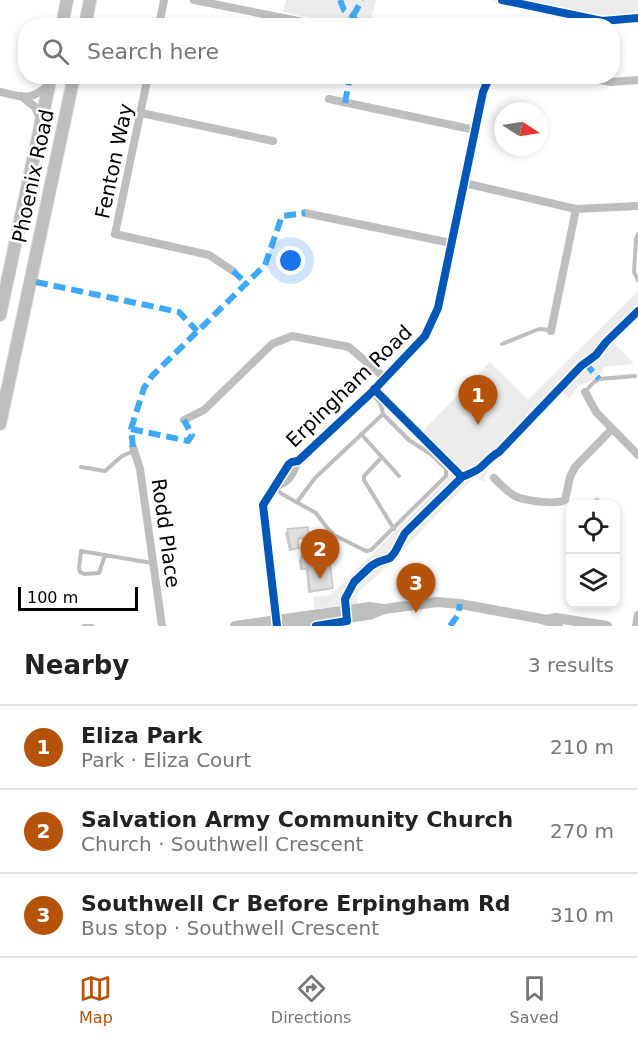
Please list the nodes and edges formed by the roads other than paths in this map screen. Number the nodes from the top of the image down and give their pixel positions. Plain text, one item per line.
1 (67, 0) edge
2 (90, 0) edge
3 (164, 0) edge
4 (194, 0) edge
5 (64, 18) edge
6 (87, 18) edge
7 (161, 18) edge
8 (283, 18) edge
9 (638, 80) edge
10 (620, 81) edge
11 (47, 84) edge
12 (49, 84) edge
13 (72, 84) edge
14 (146, 84) edge
15 (483, 84) edge
16 (486, 84) edge
17 (0, 92) edge
18 (483, 92) junction
19 (20, 96) junction
20 (329, 99) dead end
21 (141, 113) junction
22 (41, 120) junction
23 (475, 130) junction
24 (273, 141) dead end
25 (464, 183) junction
26 (638, 206) edge
27 (576, 209) junction
28 (305, 213) dead end
29 (638, 234) edge
30 (452, 243) junction
31 (233, 271) dead end
32 (638, 280) edge
33 (0, 315) edge
34 (551, 331) joint
35 (502, 344) dead end
36 (635, 376) dead end
37 (385, 378) junction
38 (585, 392) joint
39 (371, 393) junction
40 (2, 404) edge
41 (383, 414) junction
42 (183, 420) dead end
43 (0, 424) edge
44 (612, 429) junction
45 (361, 434) junction
46 (636, 448) edge
47 (133, 449) joint
48 (382, 457) junction
49 (81, 467) dead end
50 (399, 476) dead end
51 (494, 478) dead end
52 (275, 487) junction
53 (297, 502) junction
54 (394, 528) junction
55 (105, 555) junction
56 (153, 564) junction
57 (638, 615) edge
58 (557, 623) edge
59 (280, 624) edge
60 (84, 626) edge
61 (92, 626) edge
62 (162, 626) edge
63 (235, 626) edge
64 (607, 626) edge
65 (636, 626) edge

1 - 5 main road
2 - 6 main road
3 - 7 street
4 - 8 street
9 - 10 street
11 - 19 street
12 - 22 main road, Phoenix Road
13 - 40 main road, Phoenix Road
14 - 21 street, Fenton Way
15 - 18 street, Erpingham Road
16 - 18 street, Erpingham Road
17 - 19 street
18 - 23 street, Erpingham Road
19 - 22 street
20 - 23 street
21 - 24 street
21 - 31 street, Fenton Way
22 - 33 main road, Phoenix Road
23 - 25 street, Erpingham Road
25 - 27 street
25 - 30 street, Erpingham Road
26 - 27 street
27 - 34 street
28 - 30 street
29 - 32 lane
30 - 37 street, Erpingham Road
34 - 35 lane
36 - 38 lane
37 - 39 street, Erpingham Road
37 - 42 street
38 - 44 street
39 - 41 lane
39 - 52 street, Erpingham Road
40 - 43 main road, Phoenix Road
41 - 45 lane
41 - 54 lane
44 - 46 street
44 - 51 street
45 - 48 lane
45 - 53 lane
47 - 49 lane
47 - 56 street, Rodd Place
48 - 50 lane
48 - 54 lane
52 - 53 lane
52 - 59 street, Erpingham Road
53 - 54 lane
55 - 55 lane
55 - 56 lane
56 - 62 street, Rodd Place
57 - 65 street
58 - 59 street
58 - 64 street
59 - 63 street
60 - 61 lane

